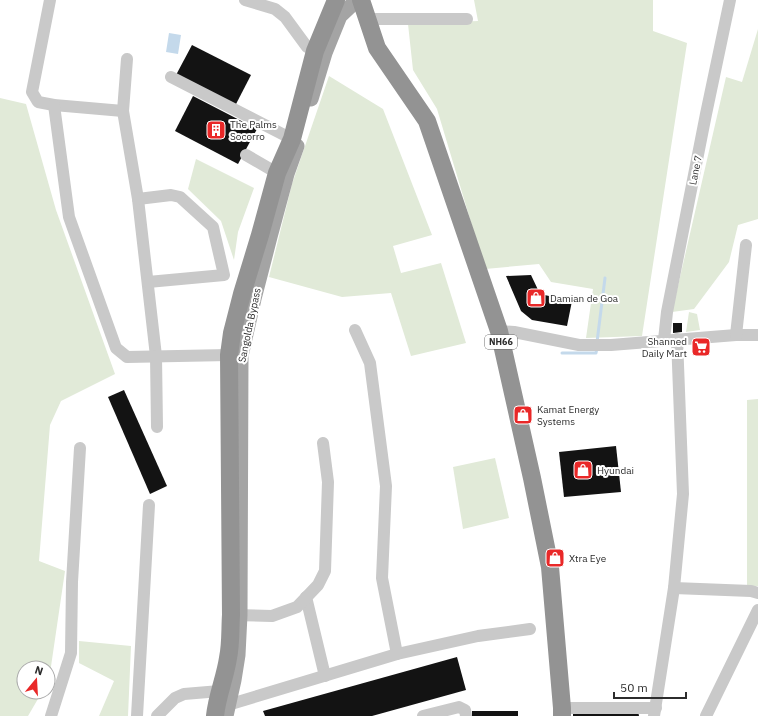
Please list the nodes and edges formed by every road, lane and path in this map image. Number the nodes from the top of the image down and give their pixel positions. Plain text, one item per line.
1 (50, 0) edge
2 (245, 0) edge
3 (336, 0) edge
4 (357, 0) edge
5 (361, 0) edge
6 (730, 0) edge
7 (368, 19) junction
8 (467, 19) dead end
9 (315, 51) junction
10 (127, 59) dead end
11 (171, 77) dead end
12 (54, 105) junction
13 (123, 111) junction
14 (292, 139) junction
15 (246, 155) dead end
16 (277, 173) junction
17 (138, 199) junction
18 (746, 244) dead end
19 (148, 282) junction
20 (355, 330) dead end
21 (499, 331) junction
22 (736, 335) junction
23 (758, 335) edge
24 (677, 339) junction
25 (664, 340) junction
26 (229, 355) junction
27 (156, 356) junction
28 (157, 427) dead end
29 (323, 443) dead end
30 (80, 448) dead end
31 (149, 505) dead end
32 (674, 588) junction
33 (758, 593) edge
34 (306, 597) junction
35 (758, 610) edge
36 (235, 615) junction
37 (530, 629) dead end
38 (398, 654) junction
39 (325, 676) junction
40 (221, 707) edge
41 (562, 712) edge
42 (655, 712) edge
43 (51, 716) edge
44 (137, 716) edge
45 (157, 716) edge
46 (424, 716) edge
47 (466, 716) edge
48 (706, 716) edge

1 - 12 street
2 - 9 street
3 - 9 highway, Sangolda Bypass
4 - 36 main road, Sangolda Bypass
5 - 7 highway, NH66
6 - 25 street, Lane 7
7 - 8 street
7 - 21 highway, NH66
9 - 14 highway, Sangolda Bypass
10 - 13 street
11 - 14 street
12 - 13 street
12 - 27 street
13 - 17 street
14 - 16 highway, Sangolda Bypass
15 - 16 street
16 - 26 highway, Sangolda Bypass
17 - 19 street
17 - 19 street
18 - 22 street
19 - 27 street
20 - 38 street
21 - 25 street
21 - 41 highway, NH66
22 - 23 street
22 - 24 street
24 - 25 street
24 - 32 street
26 - 27 street
26 - 36 highway, Sangolda Bypass
27 - 28 street
29 - 34 street
30 - 43 street
31 - 44 street
32 - 33 street
32 - 42 street
34 - 36 street
34 - 39 street
35 - 48 street
36 - 40 highway, Sangolda Bypass
37 - 38 street
38 - 39 street
39 - 40 street
40 - 45 street
41 - 42 street
46 - 47 street

